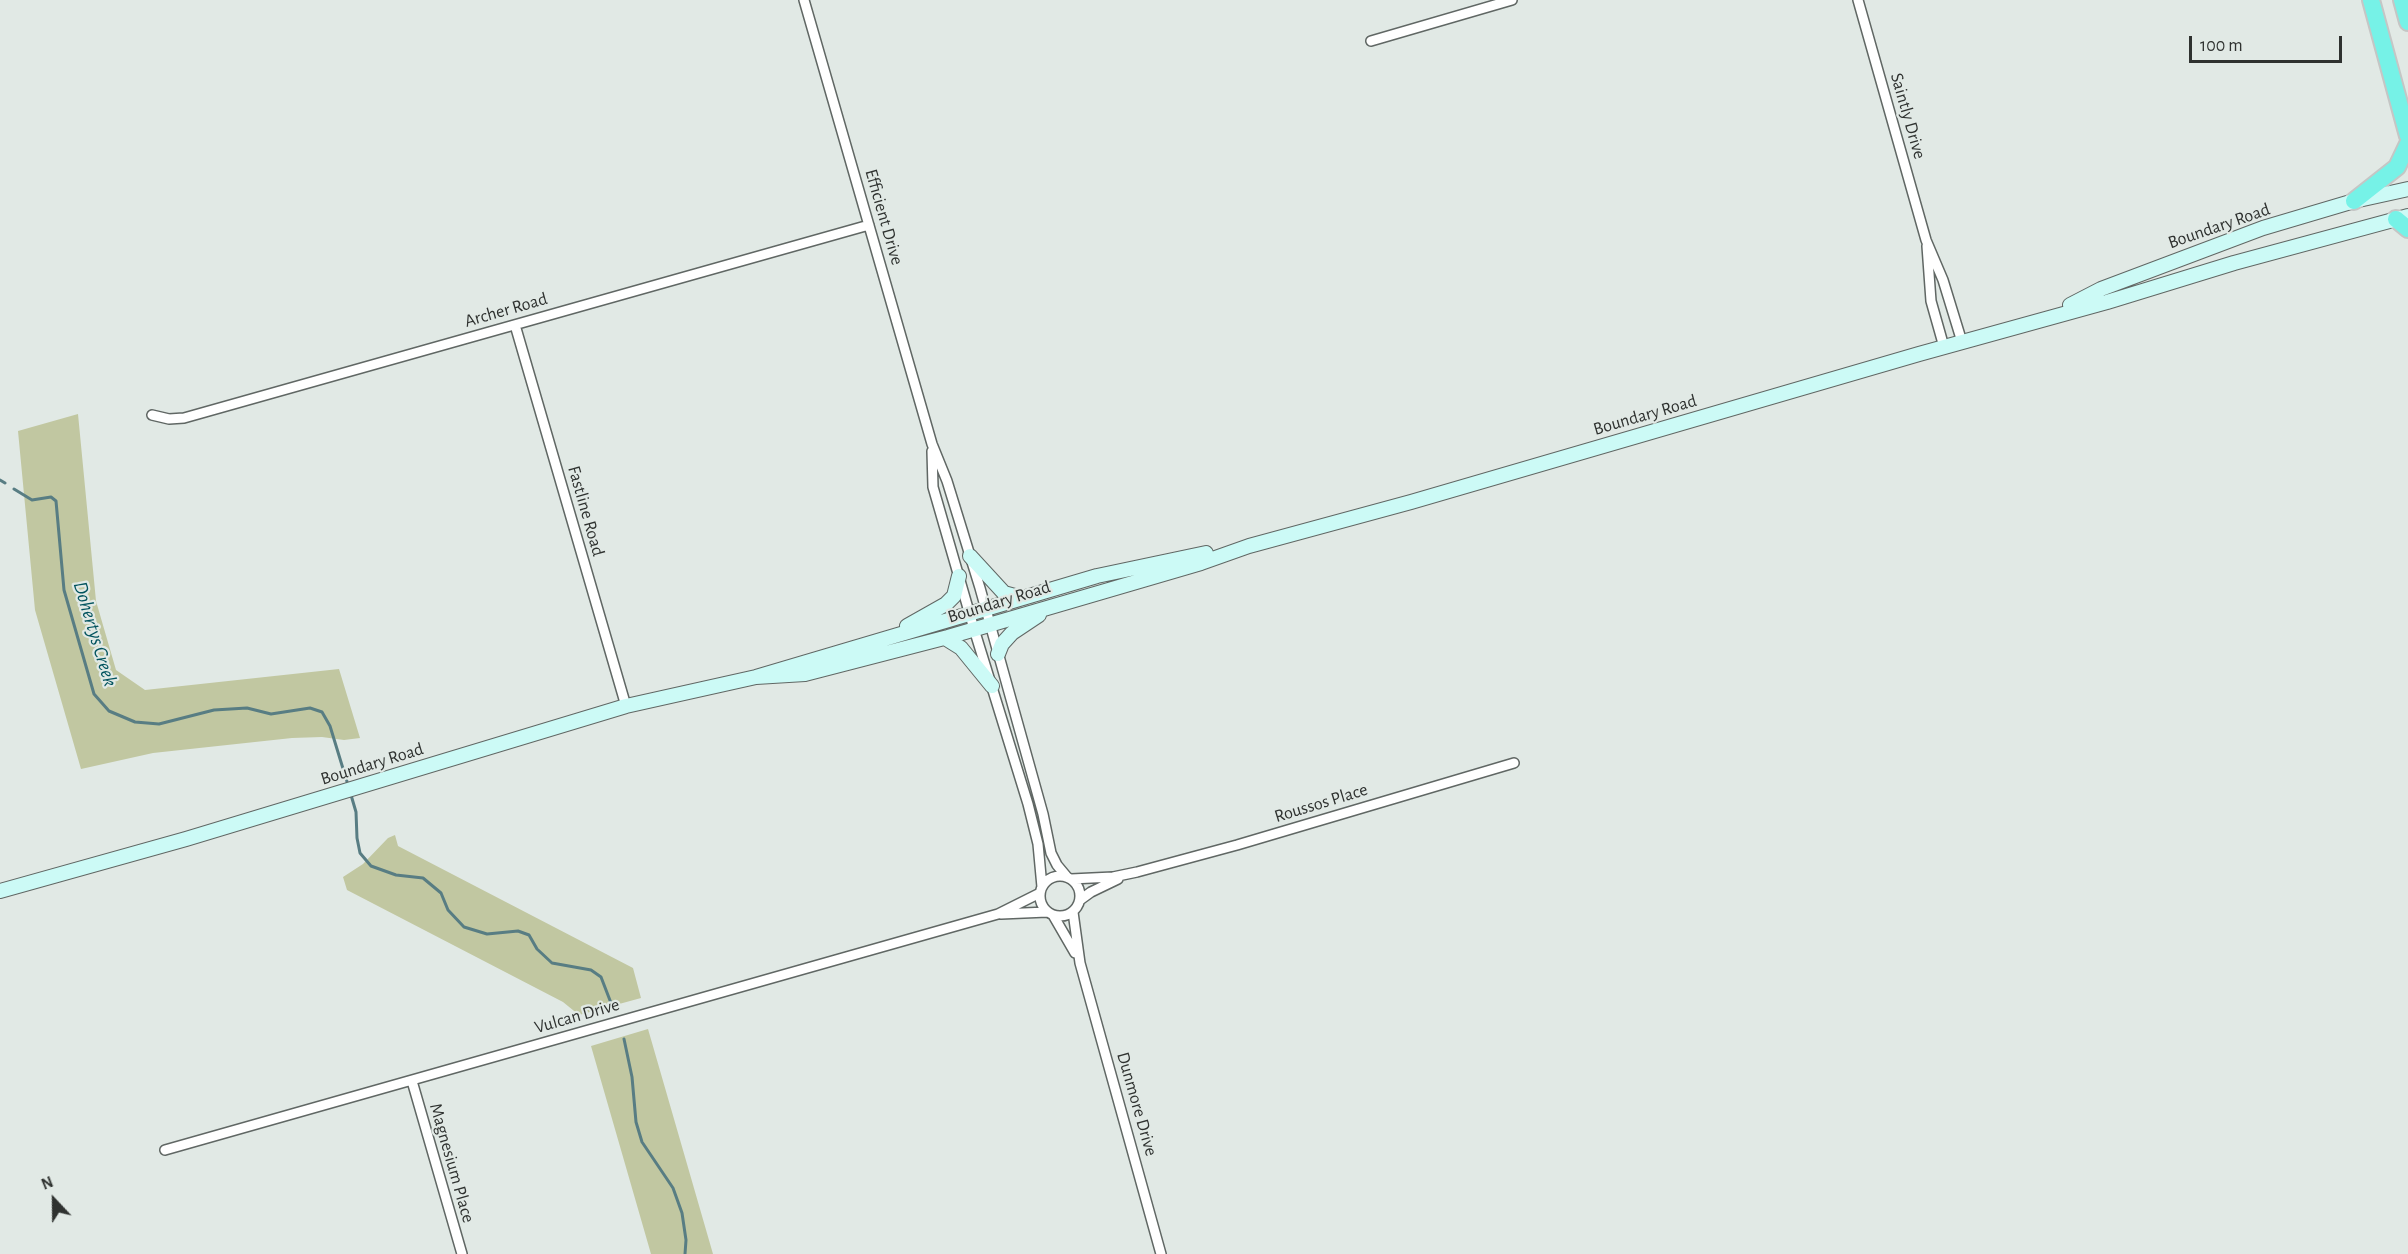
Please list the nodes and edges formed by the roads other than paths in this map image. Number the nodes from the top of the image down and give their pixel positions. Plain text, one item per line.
1 (804, 0) edge
2 (1512, 0) edge
3 (1858, 0) edge
4 (2371, 0) edge
5 (2402, 0) edge
6 (2408, 22) edge
7 (1371, 41) dead end
8 (2408, 136) edge
9 (2408, 144) edge
10 (2408, 189) edge
11 (2354, 201) junction
12 (2404, 222) edge
13 (869, 225) junction
14 (1926, 240) junction
15 (2146, 272) junction
16 (2173, 281) junction
17 (2050, 316) junction
18 (515, 325) junction
19 (1962, 342) junction
20 (1944, 347) junction
21 (152, 415) dead end
22 (932, 444) junction
23 (1250, 546) junction
24 (970, 556) junction
25 (959, 576) junction
26 (1022, 598) junction
27 (1065, 602) junction
28 (970, 614) junction
29 (988, 616) junction
30 (974, 629) junction
31 (945, 638) junction
32 (882, 640) junction
33 (998, 654) junction
34 (756, 677) junction
35 (992, 686) junction
36 (626, 706) junction
37 (1514, 763) dead end
38 (1137, 872) junction
39 (1069, 878) junction
40 (1041, 890) junction
41 (2, 891) edge
42 (1080, 900) junction
43 (1073, 912) junction
44 (998, 914) junction
45 (1050, 914) junction
46 (1080, 963) junction
47 (412, 1081) junction
48 (165, 1150) dead end
49 (462, 1254) edge
50 (1161, 1254) edge

1 - 13 street, Efficient Drive
2 - 7 street
3 - 14 street, Saintly Drive
4 - 8 highway
5 - 6 highway
9 - 11 highway
10 - 11 main road, Boundary Road
11 - 15 main road, Boundary Road
12 - 16 main road, Boundary Road
13 - 18 street, Archer Road
13 - 22 street, Efficient Drive
14 - 19 street, Saintly Drive
14 - 20 street, Saintly Drive
15 - 16 main road
15 - 17 main road, Boundary Road
16 - 17 main road, Boundary Road
17 - 19 main road, Boundary Road
18 - 21 street, Archer Road
18 - 36 street, Fastline Road
19 - 20 main road, Boundary Road
20 - 23 main road, Boundary Road
22 - 24 street, Efficient Drive
22 - 25 street, Efficient Drive
23 - 26 main road, Boundary Road
23 - 27 main road, Boundary Road
24 - 26 main road
24 - 29 street, Efficient Drive
25 - 28 street, Efficient Drive
25 - 32 main road
26 - 29 main road, Boundary Road
27 - 29 main road, Boundary Road
27 - 33 main road
28 - 29 main road, Boundary Road
28 - 30 street
28 - 32 main road, Boundary Road
29 - 30 main road, Boundary Road
29 - 33 street
30 - 31 main road, Boundary Road
30 - 35 street
31 - 34 main road, Boundary Road
31 - 35 main road
32 - 34 main road, Boundary Road
33 - 39 street
34 - 36 main road, Boundary Road
35 - 40 street
36 - 41 main road, Boundary Road
37 - 38 street, Roussos Place
38 - 39 street, Roussos Place
38 - 42 street, Roussos Place
39 - 40 street
39 - 42 street
40 - 44 street, Vulcan Drive
40 - 45 street
42 - 43 street
43 - 45 street
43 - 46 street, Dunmore Drive
44 - 45 street, Vulcan Drive
44 - 47 street, Vulcan Drive
45 - 46 street, Dunmore Drive
46 - 50 street, Dunmore Drive
47 - 48 street, Vulcan Drive
47 - 49 street, Magnesium Place

